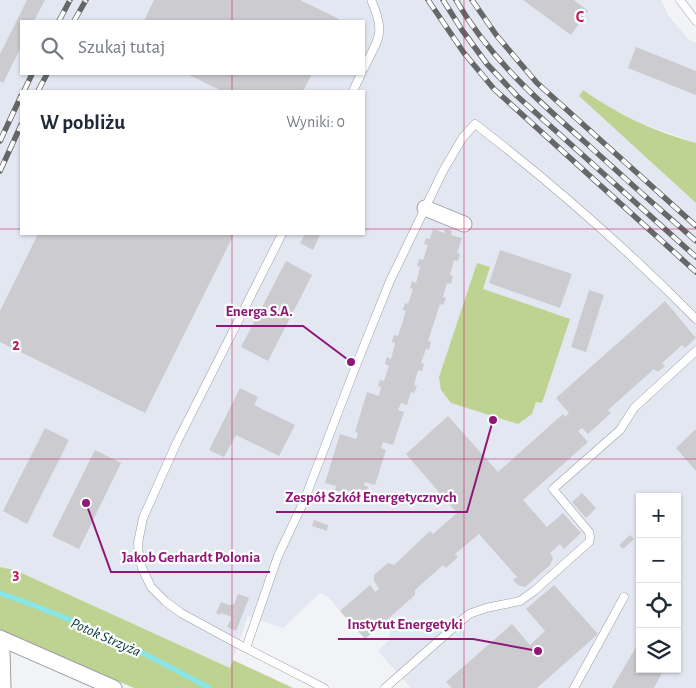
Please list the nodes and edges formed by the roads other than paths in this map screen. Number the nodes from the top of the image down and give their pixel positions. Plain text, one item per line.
1 (680, 0) edge
2 (372, 2) dead end
3 (696, 21) edge
4 (365, 66) edge
5 (360, 75) edge
6 (353, 90) edge
7 (425, 208) junction
8 (464, 224) dead end
9 (281, 235) edge
10 (696, 319) edge
11 (696, 351) edge
12 (624, 598) dead end
13 (2, 639) edge
14 (246, 648) junction
15 (3, 688) edge
16 (114, 688) edge
17 (324, 688) edge
18 (385, 688) edge
19 (574, 688) edge

1 - 3 lane
2 - 4 lane
5 - 6 lane
7 - 8 street
7 - 10 lane
7 - 14 lane
9 - 14 lane
11 - 18 lane
12 - 19 lane
13 - 15 street
13 - 16 street
14 - 17 lane

